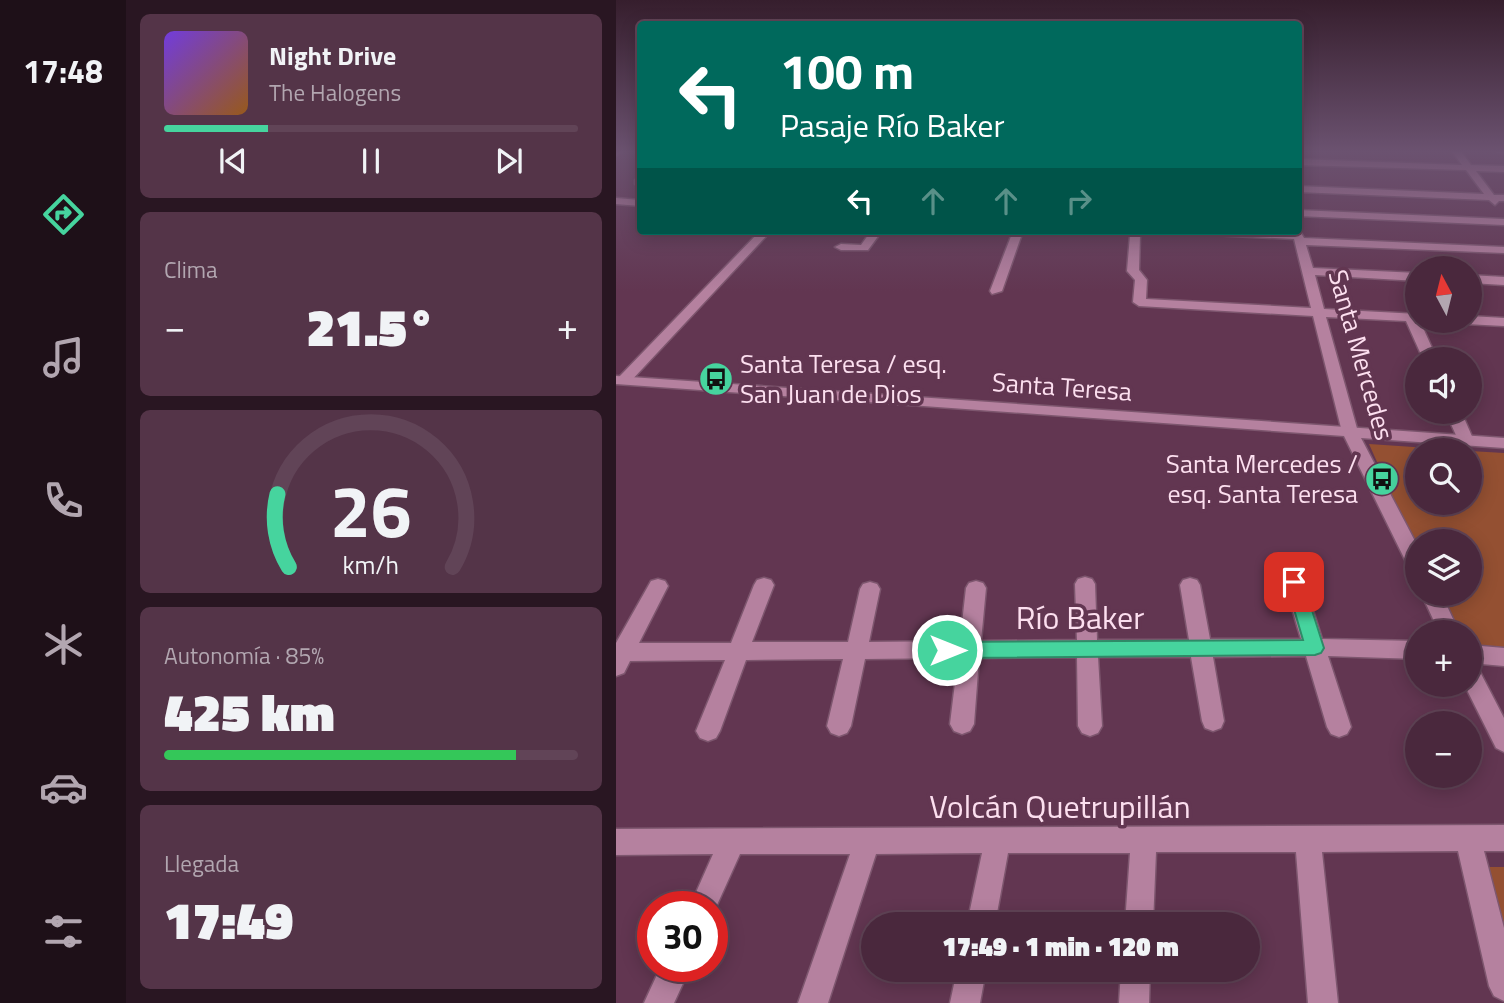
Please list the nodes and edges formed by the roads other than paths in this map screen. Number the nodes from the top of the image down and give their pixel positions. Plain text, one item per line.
1 (1487, 197) edge
2 (1492, 197) junction
3 (1504, 198) edge
4 (616, 201) edge
5 (637, 202) edge
6 (1302, 213) edge
7 (1504, 213) edge
8 (616, 216) edge
9 (1504, 222) edge
10 (762, 235) edge
11 (874, 235) edge
12 (1017, 235) edge
13 (1135, 235) dead end
14 (1277, 235) edge
15 (1298, 236) edge
16 (841, 247) dead end
17 (1504, 250) edge
18 (1307, 271) junction
19 (1405, 276) edge
20 (1482, 280) edge
21 (1504, 281) edge
22 (996, 291) dead end
23 (1318, 313) junction
24 (1405, 317) edge
25 (1482, 321) edge
26 (1500, 322) edge
27 (1504, 335) edge
28 (620, 380) edge
29 (1350, 432) junction
30 (1437, 438) edge
31 (1482, 441) edge
32 (1504, 443) edge
33 (1405, 540) edge
34 (1294, 582) dead end
35 (1085, 584) dead end
36 (764, 585) dead end
37 (1190, 585) dead end
38 (658, 586) dead end
39 (976, 588) dead end
40 (870, 589) dead end
41 (1201, 648) junction
42 (1315, 648) junction
43 (1087, 649) junction
44 (856, 650) junction
45 (970, 650) junction
46 (1405, 650) edge
47 (739, 651) junction
48 (1482, 655) edge
49 (619, 657) edge
50 (1504, 657) edge
51 (1482, 697) edge
52 (1213, 721) dead end
53 (962, 724) dead end
54 (839, 726) dead end
55 (1090, 726) dead end
56 (1339, 727) dead end
57 (708, 731) dead end
58 (1504, 741) edge
59 (1468, 838) junction
60 (1504, 838) edge
61 (1308, 839) junction
62 (998, 840) junction
63 (1144, 840) junction
64 (867, 841) junction
65 (616, 842) edge
66 (732, 842) junction
67 (711, 891) edge
68 (983, 912) edge
69 (1140, 912) edge
70 (669, 982) edge
71 (969, 982) edge
72 (1135, 982) edge
73 (1504, 986) edge
74 (659, 1003) edge
75 (813, 1003) edge
76 (965, 1003) edge
77 (1134, 1003) edge
78 (1323, 1003) edge

1 - 2 street
2 - 3 street
2 - 7 street
4 - 5 street
5 - 8 street
6 - 9 street
10 - 28 street
11 - 16 street
12 - 22 street
13 - 23 street
14 - 15 street
15 - 17 street
15 - 18 street, Santa Mercedes
18 - 19 street
18 - 23 street, Santa Mercedes
20 - 21 street
23 - 24 street
23 - 29 street, Santa Mercedes
25 - 26 street
26 - 27 street
28 - 29 street, Santa Teresa
29 - 30 street, Santa Teresa
29 - 33 street, Santa Mercedes
31 - 32 street, Santa Teresa
34 - 42 street
35 - 43 street
36 - 47 street
37 - 41 street
38 - 49 street
39 - 45 street
40 - 44 street
41 - 42 street, Río Baker
41 - 43 street, Río Baker
41 - 52 street
42 - 46 street, Río Baker
42 - 56 street
43 - 45 street, Río Baker
43 - 55 street
44 - 45 street, Río Baker
44 - 47 street, Río Baker
44 - 54 street
45 - 53 street
47 - 49 street, Río Baker
47 - 57 street
48 - 50 street
51 - 58 street
59 - 60 street, Volcán Quetrupillán
59 - 61 street, Volcán Quetrupillán
59 - 73 street
61 - 63 street, Volcán Quetrupillán
61 - 78 street
62 - 63 street, Volcán Quetrupillán
62 - 64 street, Volcán Quetrupillán
62 - 68 street
63 - 69 street
64 - 66 street, Volcán Quetrupillán
64 - 75 street
65 - 66 street, Volcán Quetrupillán
66 - 67 street
70 - 74 street
71 - 76 street
72 - 77 street

